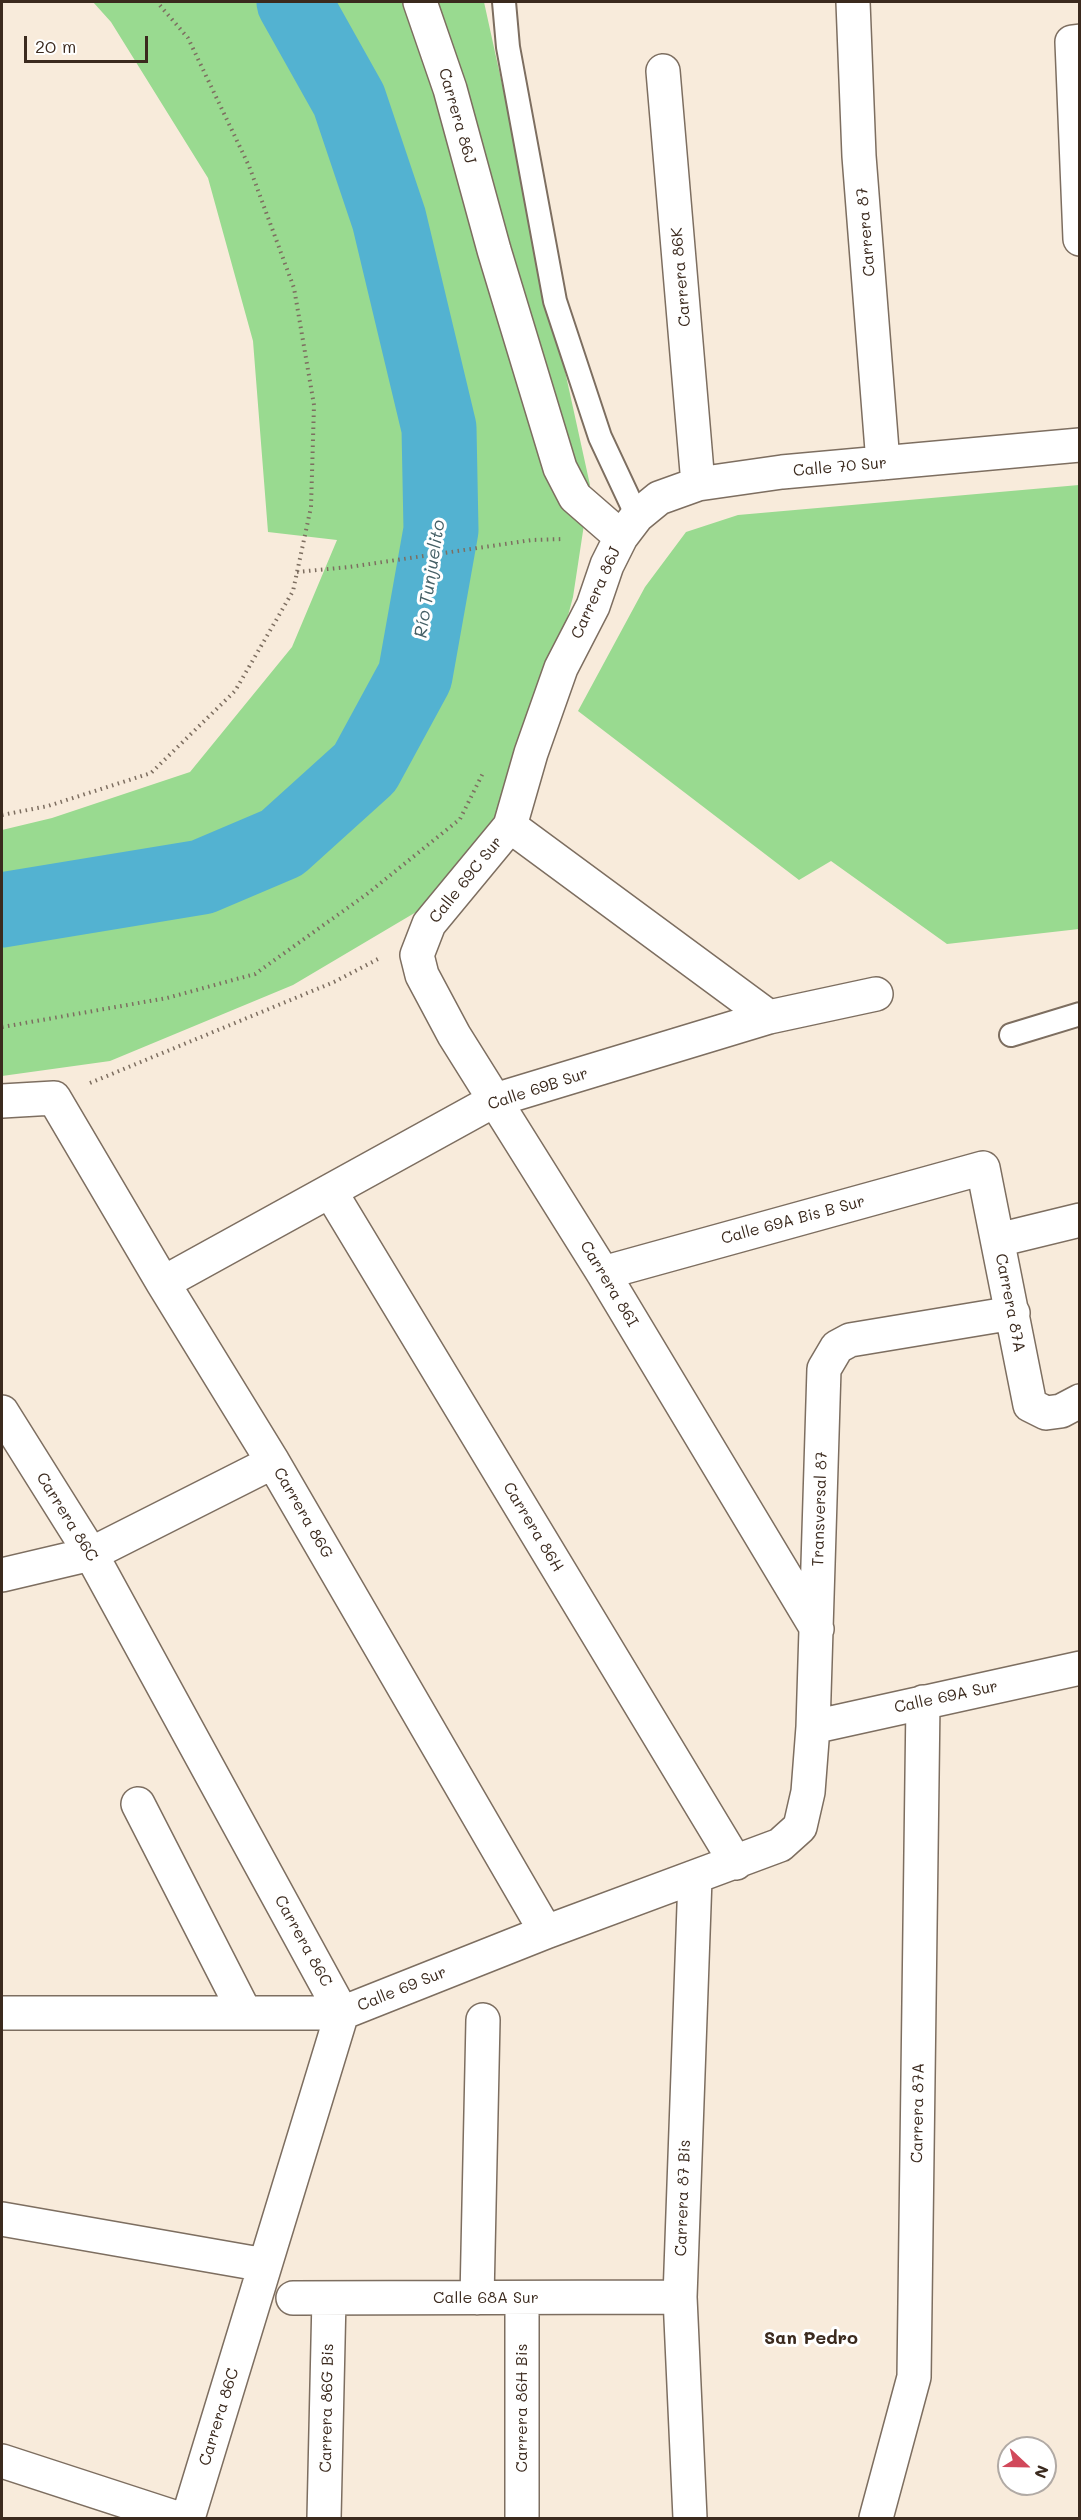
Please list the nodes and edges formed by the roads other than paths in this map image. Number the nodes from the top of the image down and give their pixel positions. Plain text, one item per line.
1 (420, 2) edge
2 (504, 2) edge
3 (853, 2) edge
4 (1076, 42) edge
5 (663, 71) dead end
6 (1079, 229) edge
7 (1080, 445) edge
8 (884, 463) junction
9 (698, 484) junction
10 (629, 527) junction
11 (510, 826) junction
12 (423, 935) joint
13 (876, 994) dead end
14 (1080, 1014) edge
15 (769, 1017) junction
16 (1011, 1035) dead end
17 (495, 1100) junction
18 (2, 1101) edge
19 (983, 1168) joint
20 (330, 1191) junction
21 (1080, 1220) edge
22 (998, 1240) junction
23 (603, 1273) junction
24 (163, 1283) junction
25 (1013, 1313) junction
26 (1070, 1406) edge
27 (2, 1412) edge
28 (273, 1462) junction
29 (92, 1554) junction
30 (2, 1575) edge
31 (817, 1629) junction
32 (1080, 1668) edge
33 (923, 1702) junction
34 (813, 1727) junction
35 (138, 1804) dead end
36 (780, 1845) joint
37 (736, 1863) junction
38 (695, 1878) junction
39 (546, 1932) junction
40 (2, 2013) edge
41 (246, 2013) junction
42 (342, 2013) junction
43 (483, 2019) dead end
44 (2, 2219) edge
45 (265, 2265) junction
46 (680, 2297) junction
47 (292, 2298) dead end
48 (329, 2298) junction
49 (477, 2298) junction
50 (522, 2298) junction
51 (2, 2461) edge
52 (177, 2518) edge
53 (188, 2518) edge
54 (324, 2518) edge
55 (522, 2518) edge
56 (690, 2518) edge
57 (876, 2518) edge

1 - 10 street, Carrera 86J
2 - 10 lane
3 - 8 street, Carrera 87
4 - 6 street
5 - 9 street, Carrera 86K
7 - 8 street, Calle 70 Sur
8 - 9 street, Calle 70 Sur
9 - 10 street, Calle 70 Sur
10 - 11 street, Carrera 86J
11 - 12 street, Calle 69C Sur
11 - 15 street
12 - 17 street, Carrera 86I
13 - 15 street, Calle 69B Sur
14 - 16 lane
15 - 17 street, Calle 69B Sur
17 - 20 street, Calle 69B Sur
17 - 23 street, Carrera 86I
18 - 24 street, Carrera 86G
19 - 22 street, Carrera 87A
19 - 23 street, Calle 69A Bis B Sur
20 - 24 street, Calle 69B Sur
20 - 37 street, Carrera 86H
21 - 22 street
22 - 25 street, Carrera 87A
23 - 31 street, Carrera 86I
24 - 28 street, Carrera 86G
25 - 26 street, Carrera 87A
25 - 31 street, Transversal 87
27 - 29 street, Carrera 86C
28 - 29 street
28 - 39 street, Carrera 86G
29 - 30 street
29 - 42 street, Carrera 86C
31 - 34 street, Transversal 87
32 - 33 street, Calle 69A Sur
33 - 34 street, Calle 69A Sur
33 - 57 street, Carrera 87A
34 - 36 street, Transversal 87
35 - 41 street
36 - 37 street, Calle 69 Sur
37 - 38 street, Calle 69 Sur
38 - 39 street, Calle 69 Sur
38 - 46 street, Carrera 87 Bis
39 - 42 street, Calle 69 Sur
40 - 41 street, Calle 69 Sur
41 - 42 street, Calle 69 Sur
42 - 45 street, Carrera 86C
43 - 49 street
44 - 45 street
45 - 53 street, Carrera 86C
46 - 50 street, Calle 68A Sur
46 - 56 street, Carrera 87 Bis
47 - 48 street, Calle 68A Sur
48 - 49 street, Calle 68A Sur
48 - 54 street, Carrera 86G Bis
49 - 50 street, Calle 68A Sur
50 - 55 street, Carrera 86H Bis
51 - 52 street

